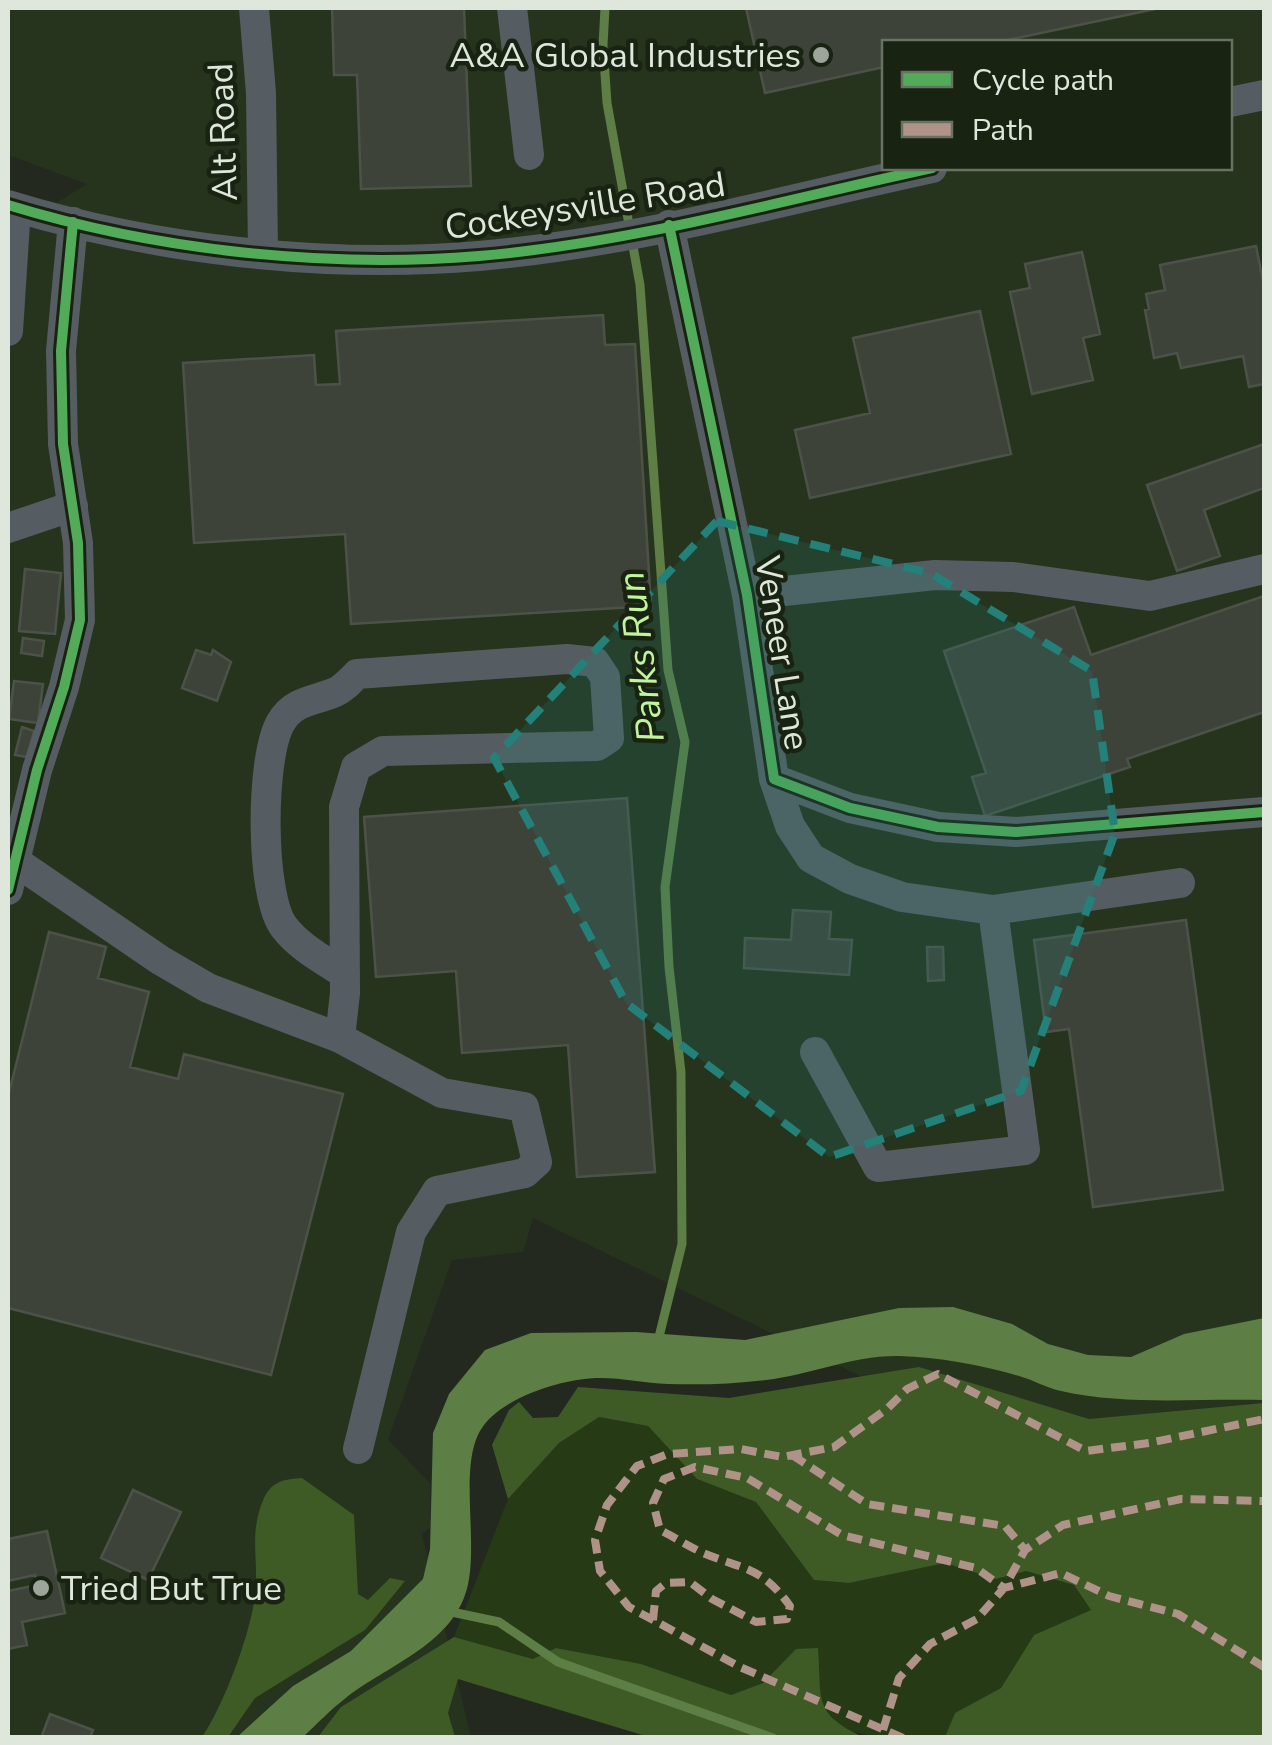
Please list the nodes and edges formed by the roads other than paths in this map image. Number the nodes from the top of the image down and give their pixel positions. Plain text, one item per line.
1 (254, 8) edge
2 (512, 8) edge
3 (1264, 95) edge
4 (1232, 102) edge
5 (529, 155) dead end
6 (923, 170) edge
7 (12, 206) edge
8 (74, 222) junction
9 (642, 230) junction
10 (264, 253) junction
11 (8, 331) edge
12 (73, 506) junction
13 (8, 528) edge
14 (1264, 569) edge
15 (747, 595) junction
16 (774, 779) junction
17 (1264, 812) edge
18 (11, 876) edge
19 (1180, 884) dead end
20 (993, 910) junction
21 (345, 974) junction
22 (340, 1038) junction
23 (815, 1052) dead end
24 (358, 1450) dead end

1 - 10 street, Alt Road
2 - 5 street
3 - 4 street
6 - 9 street, Cockeysville Road
7 - 8 street, Cockeysville Road
7 - 11 street
8 - 10 street, Cockeysville Road
8 - 12 street
9 - 10 street, Cockeysville Road
9 - 15 street, Veneer Lane
12 - 13 street
12 - 18 street
14 - 15 street
15 - 16 street, Veneer Lane
16 - 17 street, Veneer Lane
16 - 20 street
18 - 22 street
19 - 20 street
20 - 23 street
21 - 21 street
21 - 22 street
22 - 24 street

